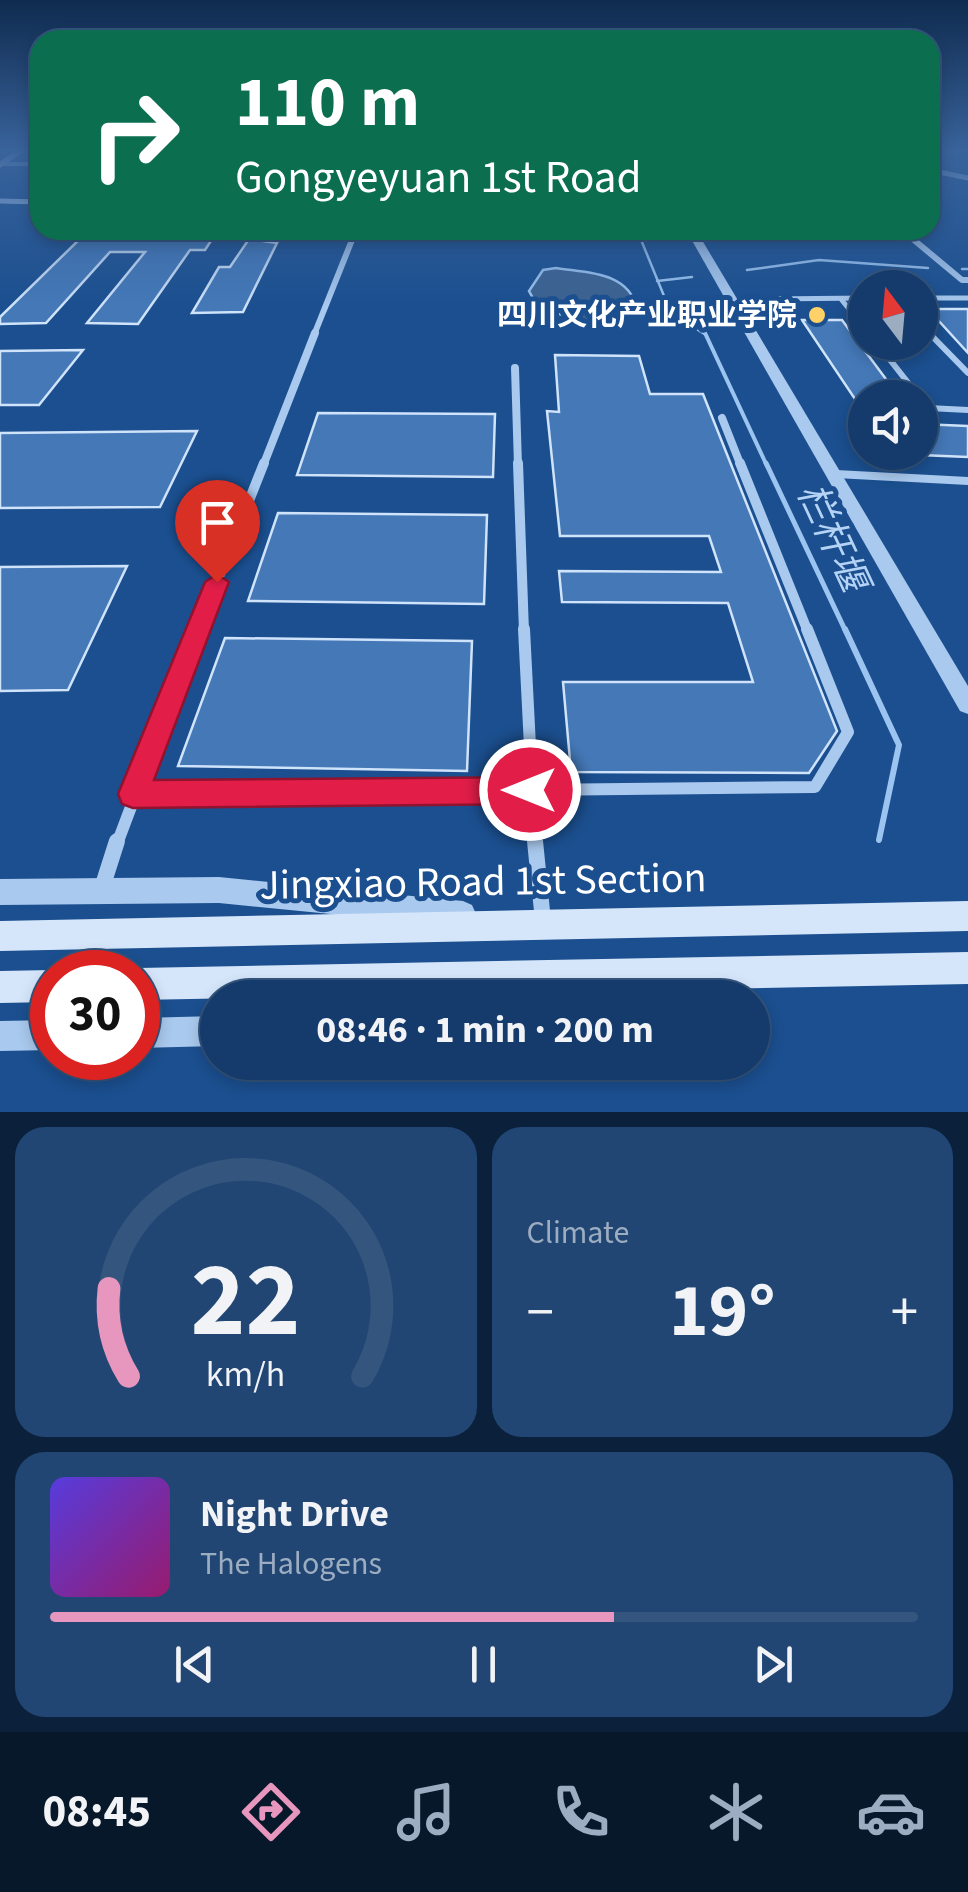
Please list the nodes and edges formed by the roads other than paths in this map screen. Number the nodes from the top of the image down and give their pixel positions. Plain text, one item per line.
1 (352, 240) edge
2 (696, 240) edge
3 (914, 240) edge
4 (966, 282) edge
5 (841, 298) junction
6 (848, 298) edge
7 (938, 298) edge
8 (968, 298) edge
9 (768, 299) dead end
10 (848, 307) edge
11 (938, 342) edge
12 (890, 360) edge
13 (515, 368) dead end
14 (968, 373) edge
15 (906, 380) edge
16 (938, 408) edge
17 (968, 410) edge
18 (722, 418) dead end
19 (836, 474) junction
20 (968, 481) edge
21 (968, 705) edge
22 (530, 790) junction
23 (133, 794) junction
24 (101, 891) junction
25 (0, 892) edge
26 (968, 916) edge
27 (543, 922) junction
28 (0, 936) edge
29 (968, 968) edge
30 (592, 974) junction
31 (559, 980) edge
32 (160, 984) edge
33 (30, 987) edge
34 (0, 988) edge
35 (200, 1032) edge
36 (160, 1033) edge
37 (30, 1035) edge
38 (0, 1036) edge

1 - 23 street
2 - 19 street
3 - 4 street
5 - 6 lane
5 - 9 lane
5 - 10 lane
7 - 8 lane
11 - 14 lane
12 - 15 lane
13 - 22 street
16 - 17 lane
18 - 22 street
19 - 20 lane
19 - 21 street
22 - 23 street
22 - 27 street
23 - 24 street
24 - 25 street
24 - 27 street
26 - 27 main road, Jingxiao Road 1st Section
27 - 28 main road, Jingxiao Road 1st Section
29 - 30 main road
30 - 31 street
30 - 32 main road
33 - 34 main road
35 - 36 street
37 - 38 street

